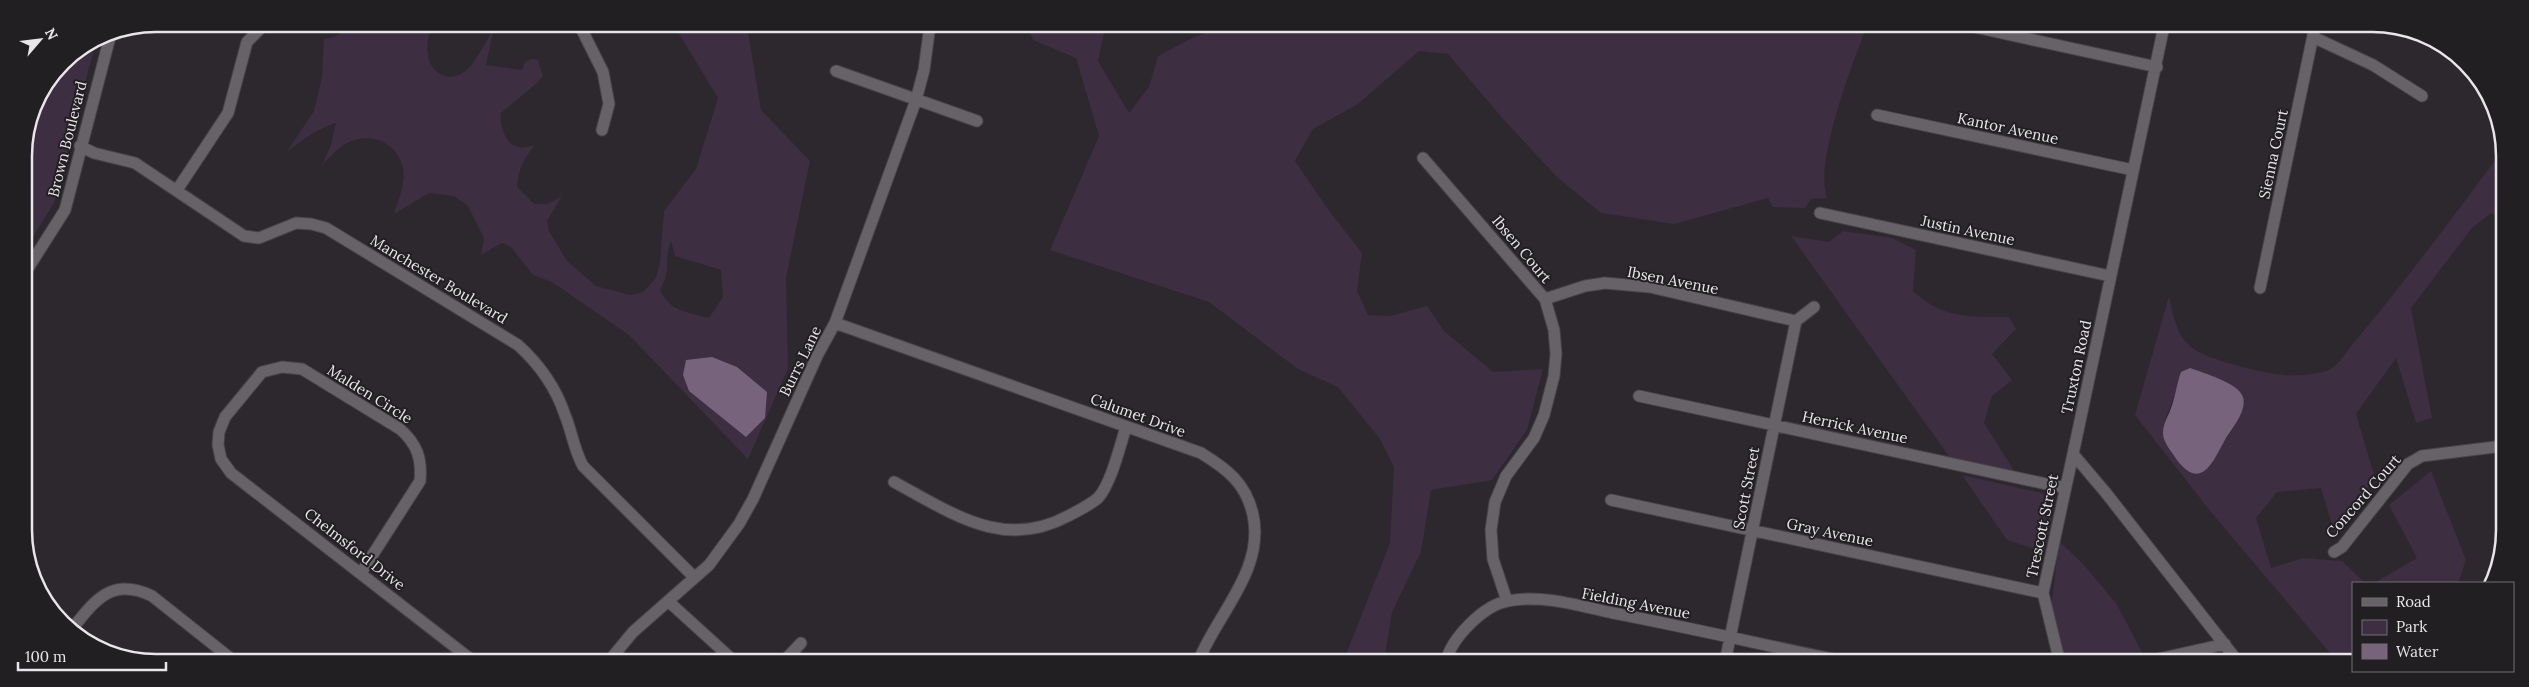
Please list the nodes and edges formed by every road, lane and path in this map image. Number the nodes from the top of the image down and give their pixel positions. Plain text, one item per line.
1 (1999, 32) edge
2 (2163, 32) edge
3 (2314, 32) edge
4 (256, 33) edge
5 (583, 33) edge
6 (929, 33) edge
7 (108, 42) edge
8 (2156, 66) junction
9 (836, 71) dead end
10 (2422, 96) dead end
11 (916, 100) junction
12 (1877, 115) dead end
13 (977, 121) dead end
14 (602, 130) dead end
15 (80, 146) junction
16 (1423, 158) dead end
17 (2133, 170) junction
18 (177, 190) junction
19 (1820, 213) dead end
20 (33, 261) edge
21 (2110, 276) junction
22 (2260, 288) dead end
23 (1545, 299) junction
24 (1814, 307) dead end
25 (1796, 321) junction
26 (835, 323) junction
27 (1639, 396) dead end
28 (1774, 425) junction
29 (1126, 427) junction
30 (2496, 447) edge
31 (2073, 454) junction
32 (221, 458) joint
33 (894, 482) dead end
34 (2065, 488) junction
35 (1611, 500) dead end
36 (1752, 532) junction
37 (2334, 552) dead end
38 (361, 573) junction
39 (694, 577) junction
40 (2043, 592) junction
41 (668, 601) junction
42 (1507, 601) junction
43 (76, 624) edge
44 (1730, 637) junction
45 (801, 643) dead end
46 (2225, 644) junction
47 (225, 654) edge
48 (464, 654) edge
49 (615, 654) edge
50 (726, 654) edge
51 (791, 654) edge
52 (1201, 654) edge
53 (1450, 654) edge
54 (1727, 654) edge
55 (1805, 654) edge
56 (2058, 654) edge
57 (2180, 654) edge
58 (2232, 654) edge

1 - 8 street
2 - 8 street, Truxton Road
3 - 10 street
3 - 22 street, Sienna Court
4 - 18 street
5 - 14 street
6 - 11 street, Burrs Lane
7 - 15 street, Brown Boulevard
8 - 17 street, Truxton Road
9 - 11 street
11 - 13 street
11 - 26 street, Burrs Lane
12 - 17 street, Kantor Avenue
15 - 18 street, Manchester Boulevard
15 - 20 street, Brown Boulevard
16 - 23 street, Ibsen Court
17 - 21 street, Truxton Road
18 - 39 street, Manchester Boulevard
19 - 21 street, Justin Avenue
21 - 31 street, Truxton Road
23 - 25 street, Ibsen Avenue
23 - 42 street, Ibsen Court
24 - 25 street
25 - 28 street, Scott Street
26 - 29 street, Calumet Drive
26 - 39 street, Burrs Lane
27 - 28 street, Herrick Avenue
28 - 34 street, Herrick Avenue
28 - 36 street, Scott Street
29 - 33 street
29 - 52 street, Calumet Drive
30 - 37 street, Concord Court
31 - 34 street, Trescott Street
31 - 46 street
32 - 38 street, Chelmsford Drive
32 - 38 street, Malden Circle
34 - 40 street, Trescott Street
35 - 36 street, Gray Avenue
36 - 40 street, Gray Avenue
36 - 44 street, Scott Street
38 - 48 street, Chelmsford Drive
39 - 41 street, Burrs Lane
40 - 56 street, Trescott Street
41 - 49 street, Burrs Lane
41 - 50 street
42 - 44 street, Fielding Avenue
42 - 53 street, Fielding Avenue
43 - 47 street
44 - 54 street, Scott Street
44 - 55 street, Fielding Avenue
45 - 51 street
46 - 57 street
46 - 58 street

